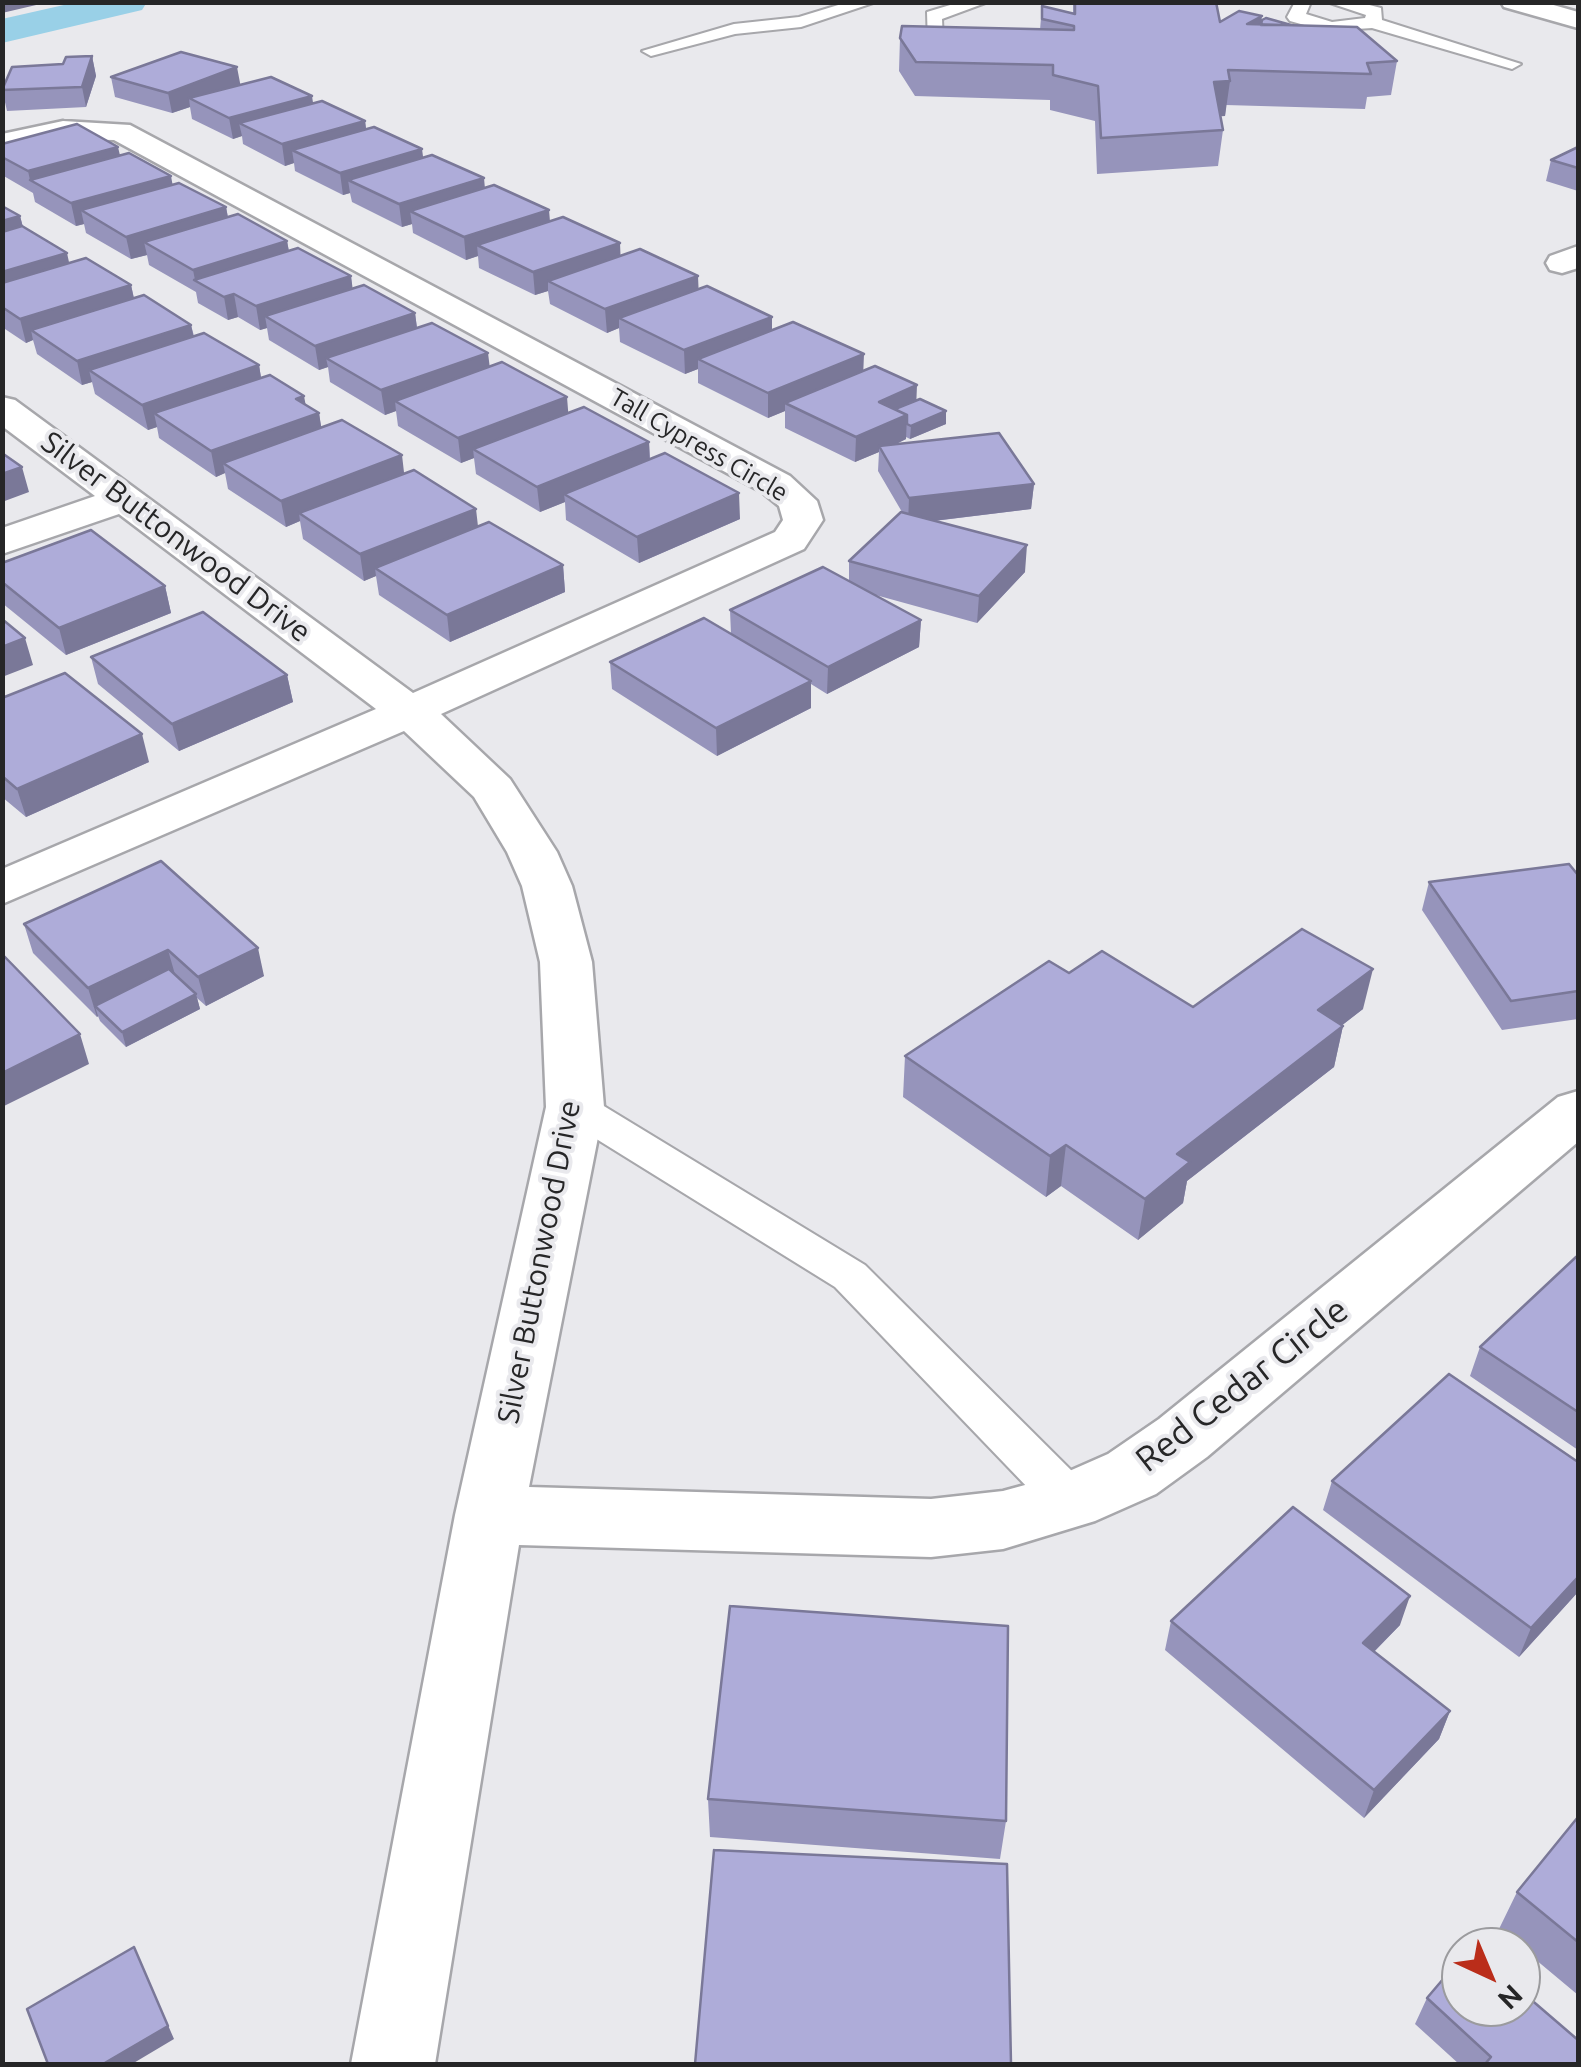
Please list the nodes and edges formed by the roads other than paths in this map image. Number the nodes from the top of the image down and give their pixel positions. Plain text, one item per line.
1 (868, 2) edge
2 (980, 2) edge
3 (1326, 2) edge
4 (1336, 2) edge
5 (1513, 2) edge
6 (1301, 3) edge
7 (1578, 20) edge
8 (1373, 23) junction
9 (934, 42) edge
10 (651, 51) dead end
11 (1512, 64) dead end
12 (2, 142) edge
13 (2, 408) edge
14 (125, 498) junction
15 (2, 542) edge
16 (411, 711) junction
17 (2, 888) edge
18 (574, 1107) junction
19 (1578, 1111) edge
20 (1071, 1501) junction
21 (489, 1515) junction
22 (393, 2064) edge

1 - 10 lane
2 - 9 lane
3 - 6 lane
4 - 8 lane
5 - 7 street
6 - 8 lane
8 - 11 lane
12 - 16 street, Tall Cypress Circle
13 - 14 street, Silver Buttonwood Drive
14 - 15 street
14 - 16 street, Silver Buttonwood Drive
16 - 17 street, Tall Cypress Circle
16 - 18 street, Silver Buttonwood Drive
18 - 20 lane
18 - 21 street, Silver Buttonwood Drive
19 - 20 street, Red Cedar Circle
20 - 21 street, Red Cedar Circle
21 - 22 street, Silver Buttonwood Drive

